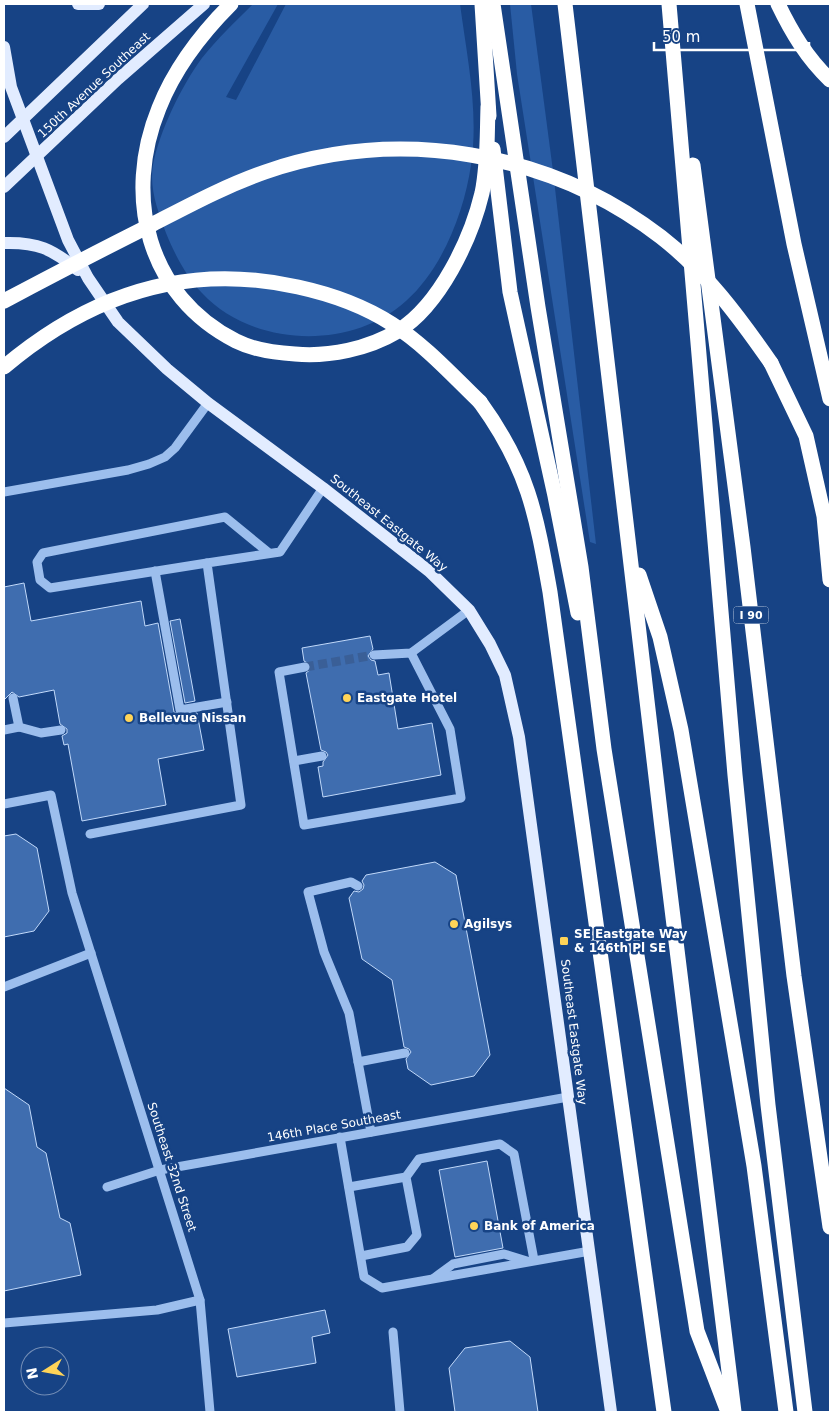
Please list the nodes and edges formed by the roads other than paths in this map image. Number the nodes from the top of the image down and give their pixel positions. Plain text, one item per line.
1 (78, 4) edge
2 (100, 4) edge
3 (143, 4) edge
4 (204, 4) edge
5 (231, 4) edge
6 (482, 4) edge
7 (493, 4) edge
8 (565, 4) edge
9 (670, 4) edge
10 (746, 4) edge
11 (778, 4) edge
12 (4, 47) edge
13 (830, 80) edge
14 (488, 107) junction
15 (23, 120) junction
16 (4, 137) edge
17 (37, 156) junction
18 (4, 187) edge
19 (4, 243) edge
20 (88, 278) junction
21 (4, 301) edge
22 (4, 367) edge
23 (830, 399) edge
24 (208, 403) junction
25 (323, 488) junction
26 (4, 492) edge
27 (629, 545) junction
28 (268, 553) junction
29 (207, 563) junction
30 (154, 571) junction
31 (830, 580) edge
32 (469, 610) junction
33 (411, 653) junction
34 (374, 655) tunnel mouth
35 (305, 667) tunnel mouth
36 (14, 698) dead end
37 (227, 702) junction
38 (19, 727) junction
39 (4, 730) edge
40 (61, 730) dead end
41 (604, 749) junction
42 (322, 756) dead end
43 (294, 761) junction
44 (4, 804) edge
45 (90, 834) dead end
46 (358, 886) dead end
47 (91, 953) junction
48 (4, 987) edge
49 (406, 1054) dead end
50 (358, 1062) junction
51 (568, 1097) junction
52 (371, 1132) junction
53 (340, 1137) junction
54 (160, 1170) junction
55 (406, 1177) junction
56 (107, 1187) dead end
57 (349, 1187) junction
58 (830, 1227) edge
59 (590, 1251) junction
60 (361, 1256) junction
61 (532, 1261) junction
62 (200, 1300) junction
63 (4, 1323) edge
64 (393, 1332) dead end
65 (210, 1412) edge
66 (400, 1412) edge
67 (611, 1412) edge
68 (664, 1412) edge
69 (728, 1412) edge
70 (734, 1412) edge
71 (786, 1412) edge
72 (805, 1412) edge

1 - 2 main road
3 - 15 main road, 150th Avenue Southeast
4 - 17 main road, 150th Avenue Southeast
5 - 14 highway
6 - 14 highway
7 - 41 highway
8 - 27 highway
9 - 58 highway, I 90
9 - 72 highway
10 - 23 highway
11 - 13 highway
12 - 15 main road, Southeast Eastgate Way
14 - 41 highway
15 - 16 main road, 150th Avenue Southeast
15 - 17 main road, Southeast Eastgate Way
17 - 18 main road, 150th Avenue Southeast
17 - 20 main road, Southeast Eastgate Way
19 - 20 main road
20 - 24 main road, Southeast Eastgate Way
21 - 31 highway, bridge
22 - 68 highway, bridge
24 - 25 main road, Southeast Eastgate Way
24 - 26 street
25 - 28 street
25 - 32 main road, Southeast Eastgate Way
27 - 70 highway
27 - 71 highway
28 - 29 street
28 - 30 street
29 - 30 street
29 - 37 street
30 - 37 street
32 - 33 street
32 - 51 main road, Southeast Eastgate Way
33 - 34 street
33 - 43 street
35 - 43 street
36 - 38 street
37 - 45 street
38 - 39 street
38 - 40 street
41 - 69 highway
42 - 43 street
44 - 47 street, Southeast 32nd Street
46 - 50 street
47 - 48 street
47 - 54 street, Southeast 32nd Street
49 - 50 street
50 - 52 street
51 - 52 street, 146th Place Southeast
51 - 59 main road, Southeast Eastgate Way
52 - 53 street, 146th Place Southeast
53 - 54 street, 146th Place Southeast
53 - 57 street
54 - 56 street, 146th Place Southeast
54 - 62 street, Southeast 32nd Street
55 - 57 street
55 - 60 street
55 - 61 street
57 - 60 street
59 - 61 street
59 - 67 main road, Southeast Eastgate Way
60 - 61 street
62 - 63 street
62 - 65 street, Southeast 32nd Street
64 - 66 street

